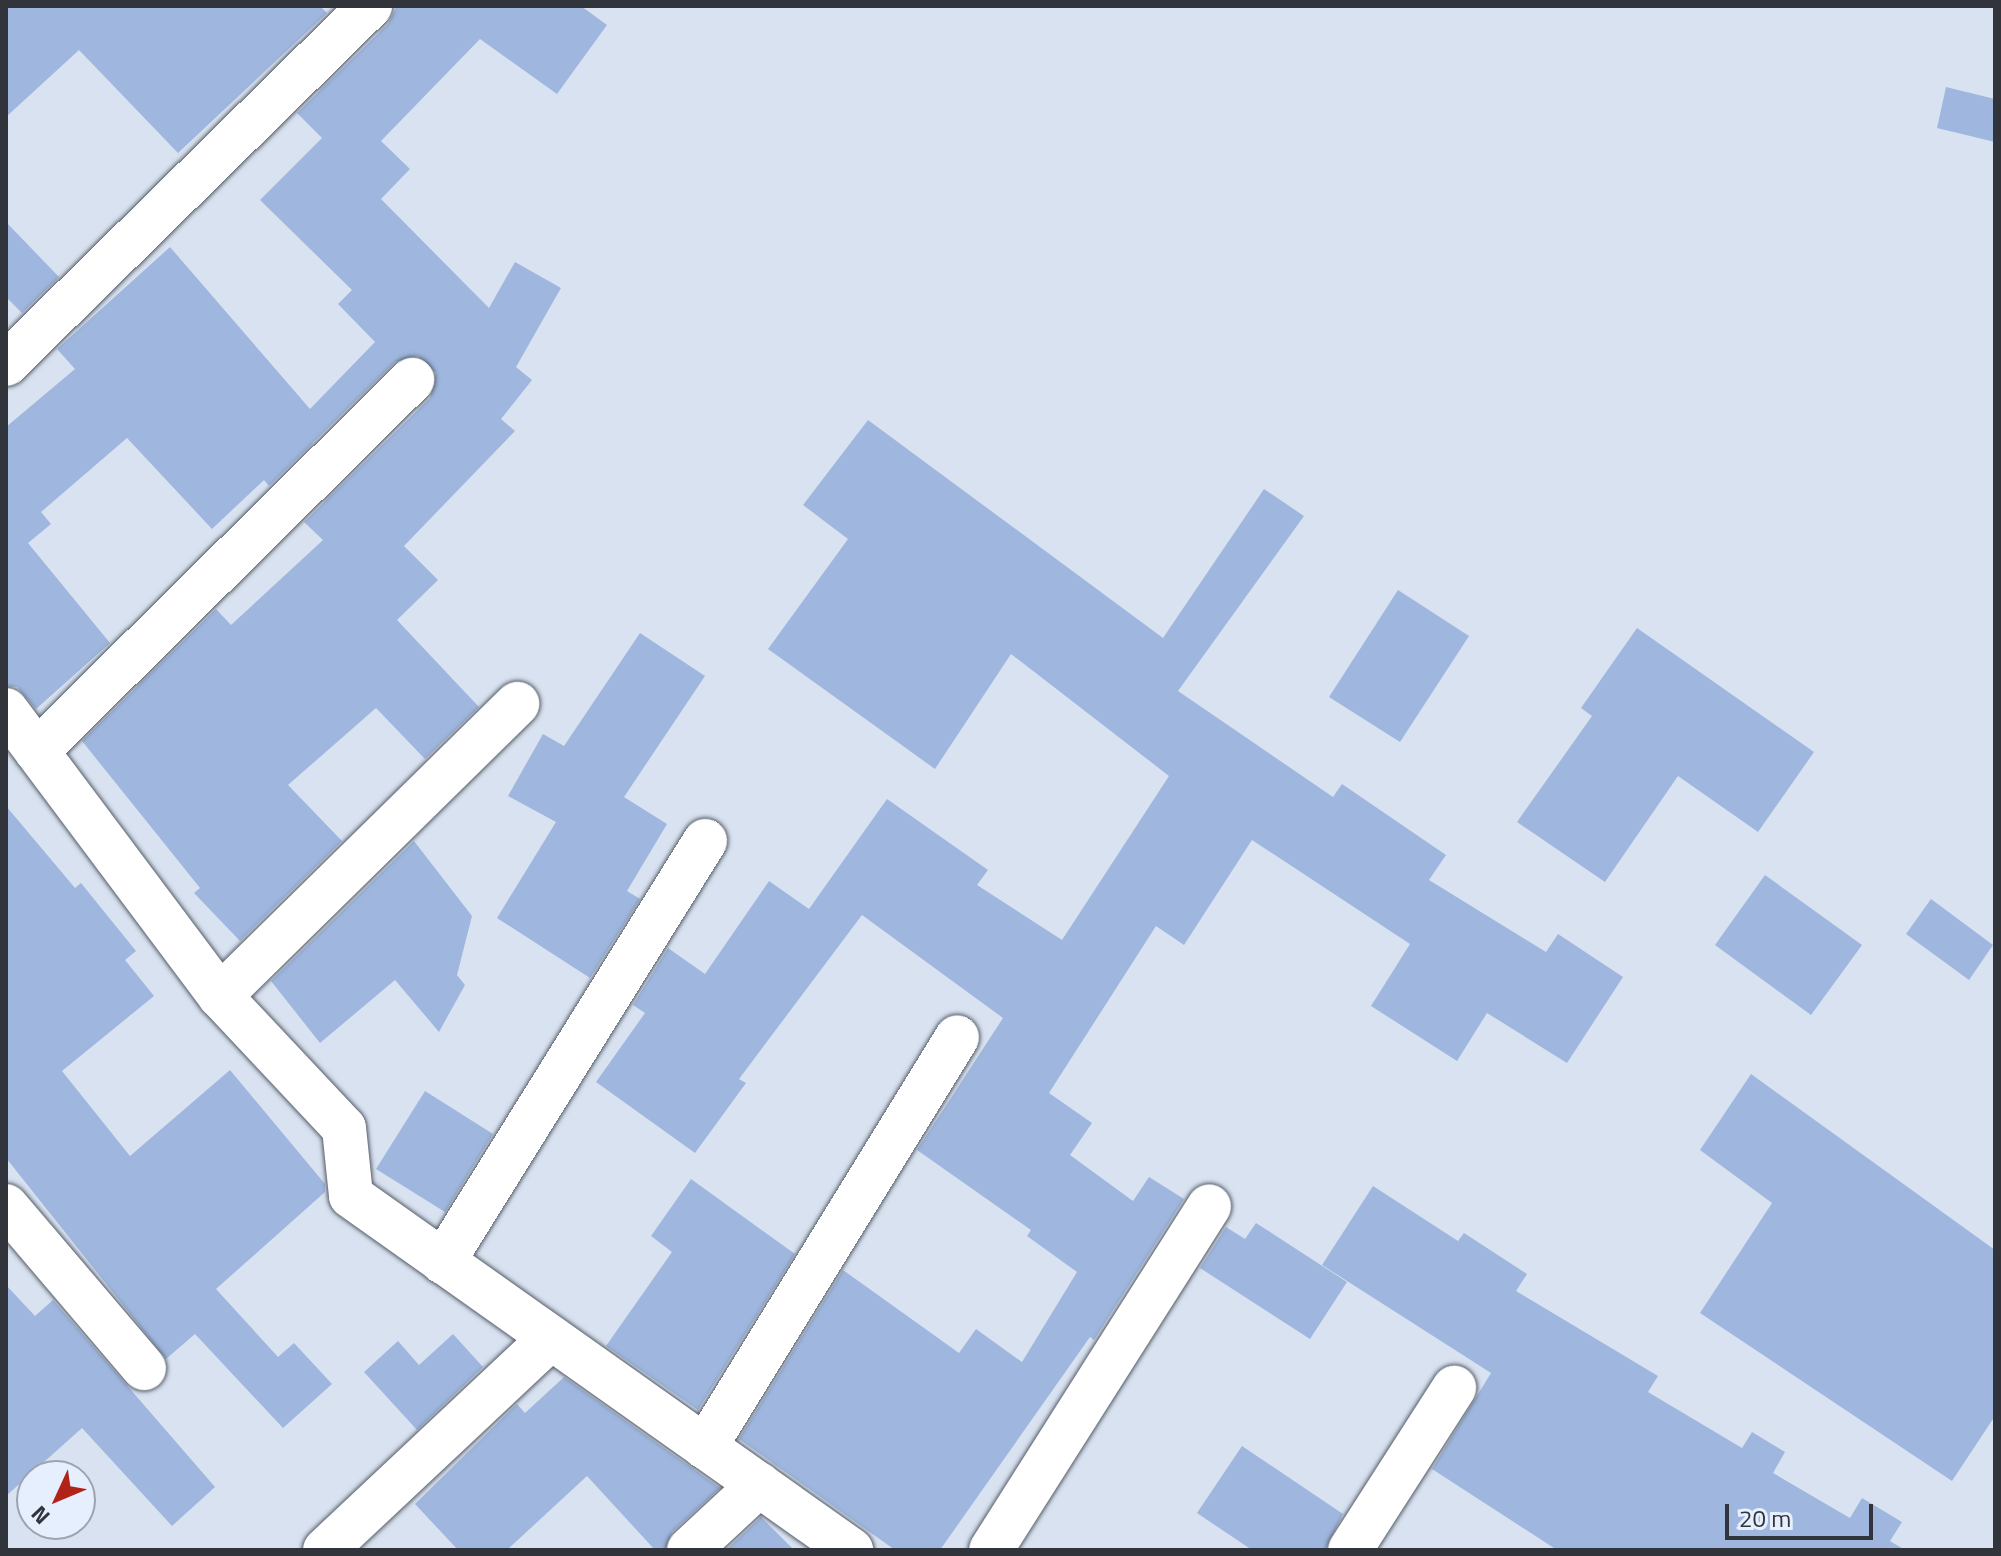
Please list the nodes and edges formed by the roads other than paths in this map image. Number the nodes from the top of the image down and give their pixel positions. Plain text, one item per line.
1 (370, 6) edge
2 (6, 364) edge
3 (412, 380) dead end
4 (517, 704) dead end
5 (6, 710) edge
6 (37, 751) junction
7 (705, 841) dead end
8 (220, 996) junction
9 (957, 1037) dead end
10 (6, 1206) edge
11 (1209, 1206) dead end
12 (443, 1262) junction
13 (551, 1338) junction
14 (144, 1368) dead end
15 (1454, 1388) dead end
16 (705, 1447) junction
17 (759, 1485) junction
18 (325, 1550) edge
19 (689, 1550) edge
20 (851, 1550) edge
21 (991, 1550) edge
22 (1350, 1550) edge

1 - 2 street
3 - 6 street
4 - 8 street
5 - 6 street
6 - 8 street
7 - 12 street
8 - 12 street
9 - 16 street
10 - 14 street
11 - 21 street
12 - 13 street
13 - 16 street
13 - 18 street
15 - 22 street
16 - 17 street
17 - 19 street
17 - 20 street

